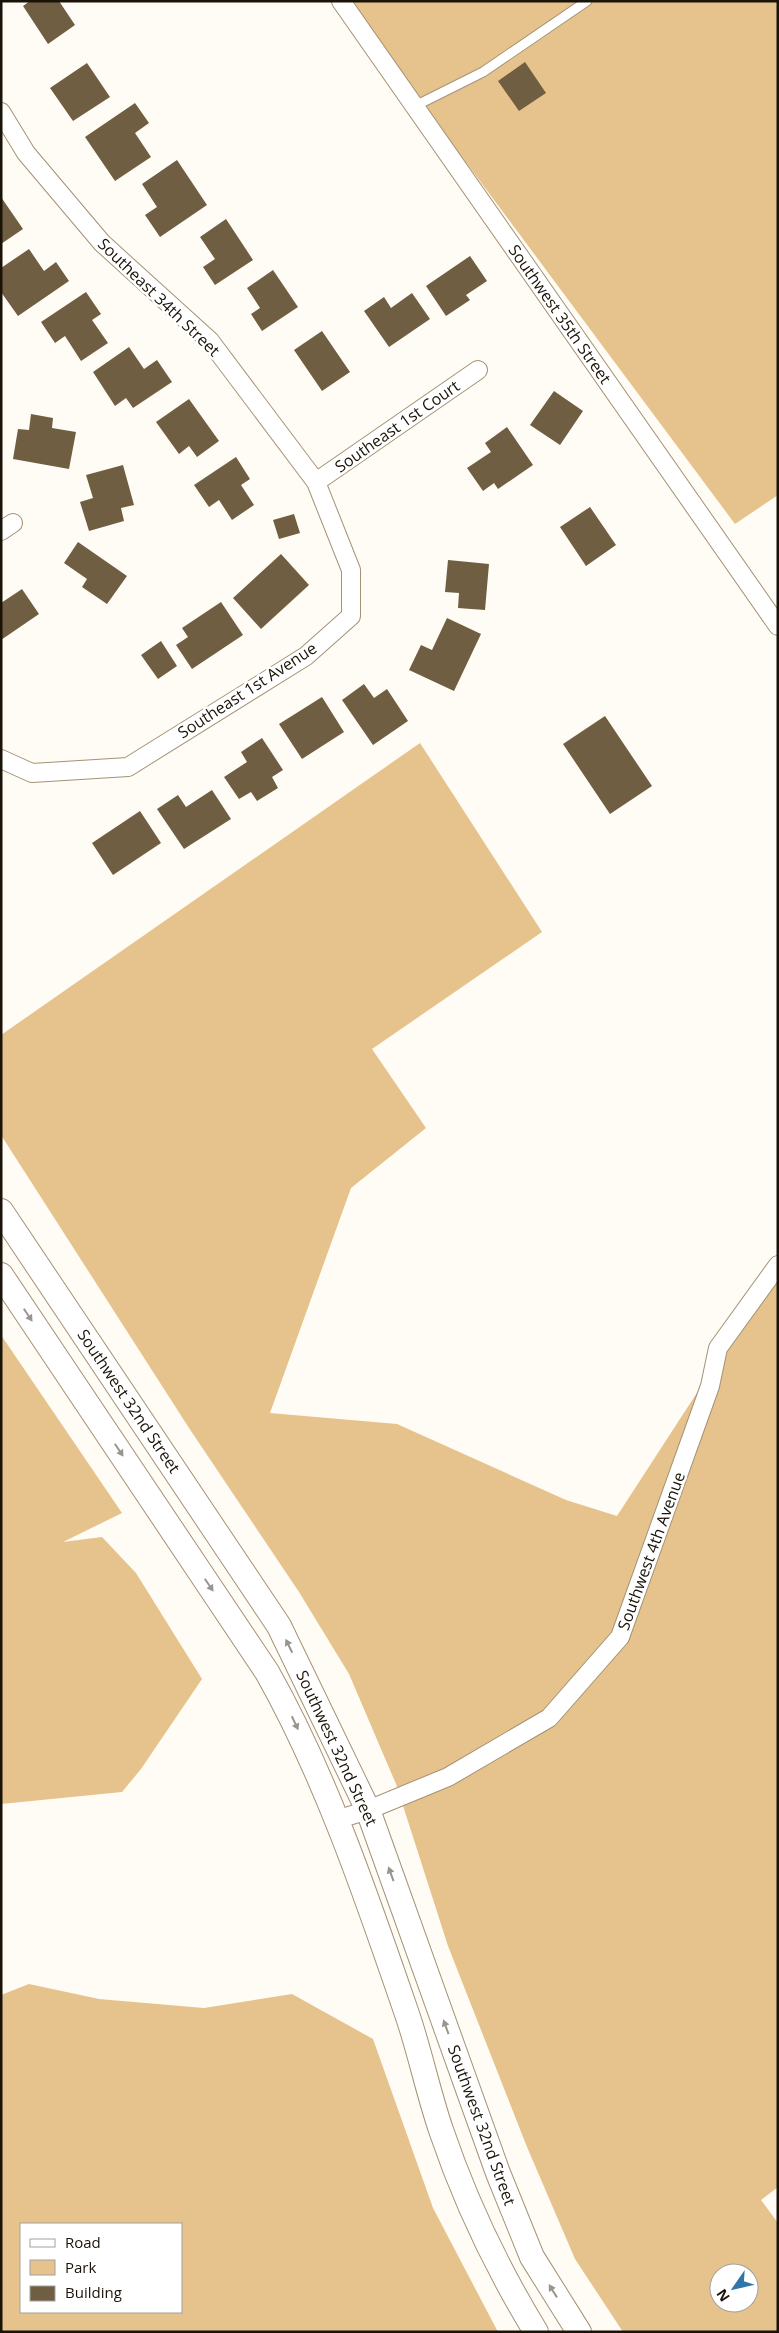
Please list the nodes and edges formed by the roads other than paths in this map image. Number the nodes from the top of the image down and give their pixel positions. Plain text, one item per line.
1 (341, 1) edge
2 (587, 1) edge
3 (415, 106) junction
4 (1, 112) edge
5 (478, 370) dead end
6 (316, 482) junction
7 (778, 626) edge
8 (1, 759) edge
9 (1, 1211) edge
10 (778, 1265) edge
11 (1, 1274) edge
12 (368, 1810) junction
13 (336, 1820) junction
14 (536, 2332) edge
15 (579, 2332) edge

1 - 3 street, Southwest 35th Street
2 - 3 lane
3 - 7 street, Southwest 35th Street
4 - 6 street, Southeast 34th Street
5 - 6 street, Southeast 1st Court
6 - 8 street, Southeast 1st Avenue
12 -> 9 main road, Southwest 32nd Street
10 - 12 street, Southwest 4th Avenue
11 -> 13 main road, Southwest 32nd Street
12 - 13 street, Southwest 4th Avenue
15 -> 12 main road, Southwest 32nd Street
13 - 14 main road, Southwest 32nd Street

